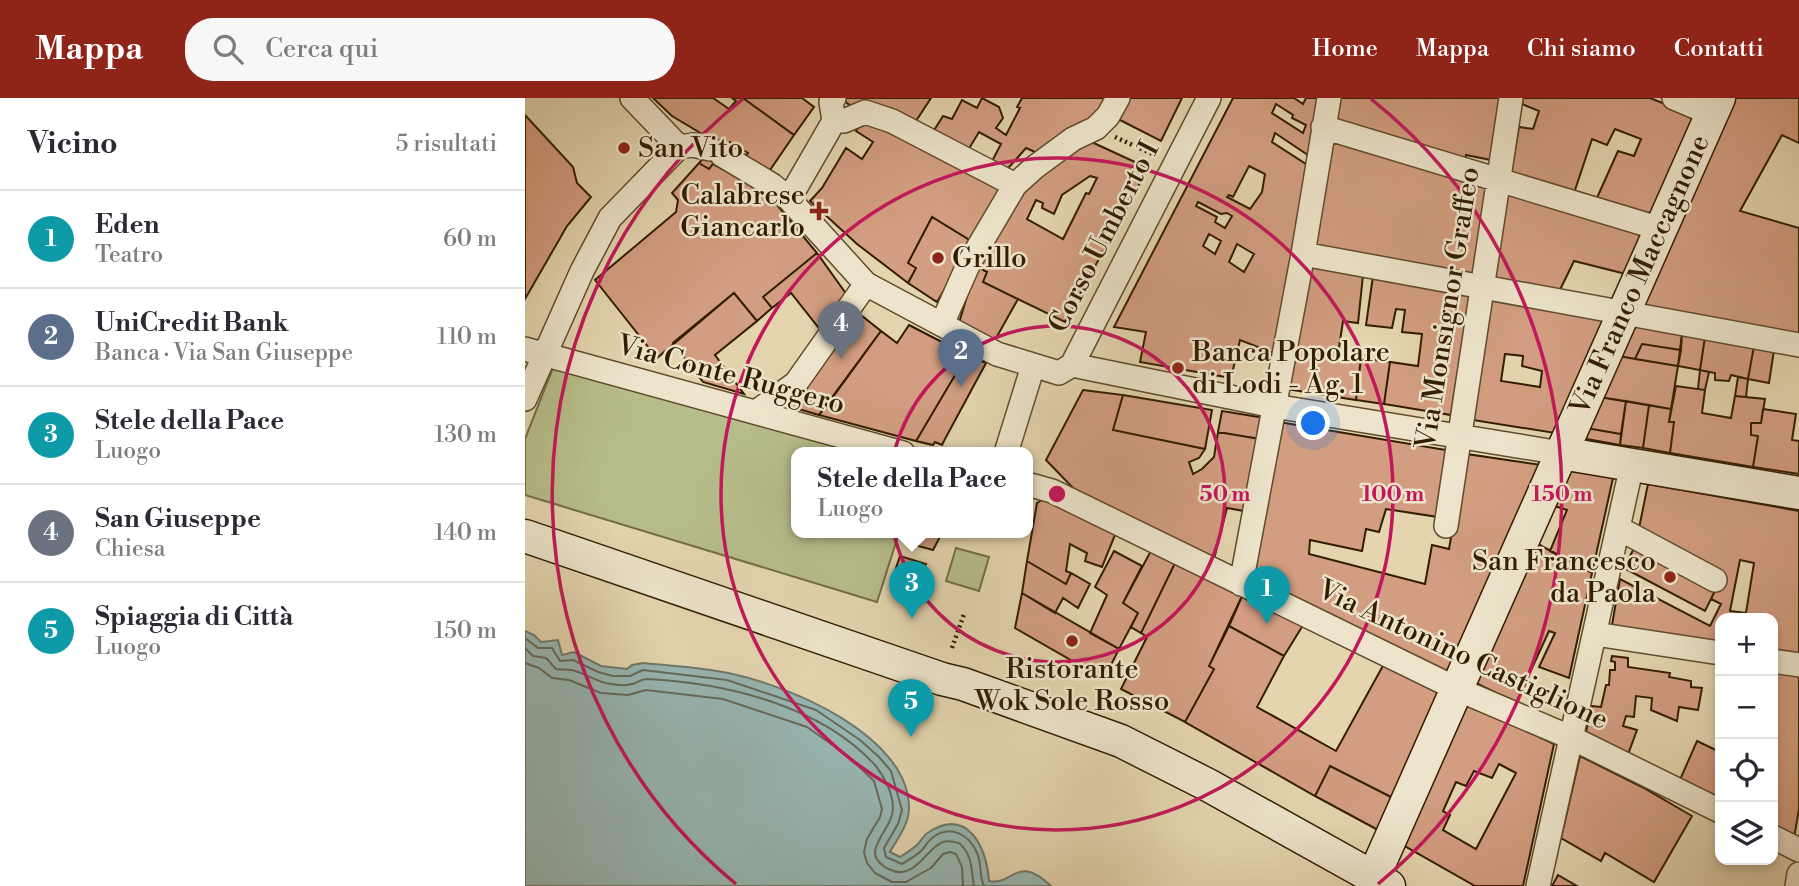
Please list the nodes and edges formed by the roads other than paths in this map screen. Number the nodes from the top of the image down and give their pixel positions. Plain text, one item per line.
1 (632, 98) edge
2 (1118, 98) edge
3 (1209, 98) edge
4 (1329, 98) edge
5 (1511, 98) edge
6 (1674, 98) edge
7 (1716, 106) edge
8 (836, 110) edge
9 (1323, 127) junction
10 (679, 147) junction
11 (1499, 179) junction
12 (1015, 185) junction
13 (789, 199) junction
14 (1661, 229) junction
15 (1303, 254) junction
16 (866, 284) junction
17 (1481, 288) junction
18 (1623, 313) junction
19 (942, 324) junction
20 (1799, 345) edge
21 (534, 352) edge
22 (1072, 365) junction
23 (1033, 366) junction
24 (525, 399) edge
25 (1274, 406) junction
26 (756, 412) junction
27 (1458, 438) junction
28 (881, 447) edge
29 (1008, 447) edge
30 (1561, 453) junction
31 (1632, 465) junction
32 (1033, 486) edge
33 (1799, 493) edge
34 (1446, 526) dead end
35 (1618, 528) junction
36 (525, 536) edge
37 (1716, 580) dead end
38 (1241, 584) junction
39 (1595, 634) junction
40 (1715, 652) edge
41 (1778, 662) edge
42 (1799, 665) edge
43 (1458, 690) junction
44 (1572, 738) junction
45 (1715, 809) edge
46 (1778, 840) edge
47 (1799, 850) edge
48 (1799, 874) edge
49 (1381, 882) edge
50 (1538, 886) edge
51 (1797, 886) edge

1 - 10 street
2 - 12 street
3 - 22 street, Corso Umberto I
4 - 9 street
5 - 11 street, Via Monsignor Graffeo
6 - 7 street
7 - 14 main road, Via Franco Maccagnone
8 - 12 street
8 - 13 street
9 - 11 street
9 - 15 street
10 - 13 street
10 - 21 street
11 - 14 street
11 - 17 street, Via Monsignor Graffeo
12 - 19 street
13 - 16 street
14 - 18 main road, Via Franco Maccagnone
15 - 17 street
15 - 25 street
16 - 19 street
16 - 26 street
17 - 18 street
17 - 27 street, Via Monsignor Graffeo
18 - 20 street
18 - 30 main road, Via Franco Maccagnone
19 - 23 street
21 - 24 street
21 - 26 street, Via Conte Ruggero
22 - 23 street
22 - 25 street
23 - 29 street
25 - 27 street
25 - 38 street
26 - 28 street, Via Conte Ruggero
27 - 30 street
27 - 34 street, Via Monsignor Graffeo
30 - 31 main road
30 - 43 main road, Via Franco Maccagnone
31 - 33 main road
31 - 35 street
32 - 38 street, Via Antonino Castiglione
35 - 37 street
35 - 39 street
36 - 49 main road
38 - 43 street, Via Antonino Castiglione
39 - 40 street
39 - 44 street
41 - 42 street
43 - 44 street, Via Antonino Castiglione
43 - 49 main road, Via Franco Maccagnone
44 - 45 street, Via Antonino Castiglione
44 - 50 street
46 - 47 street
48 - 51 street

